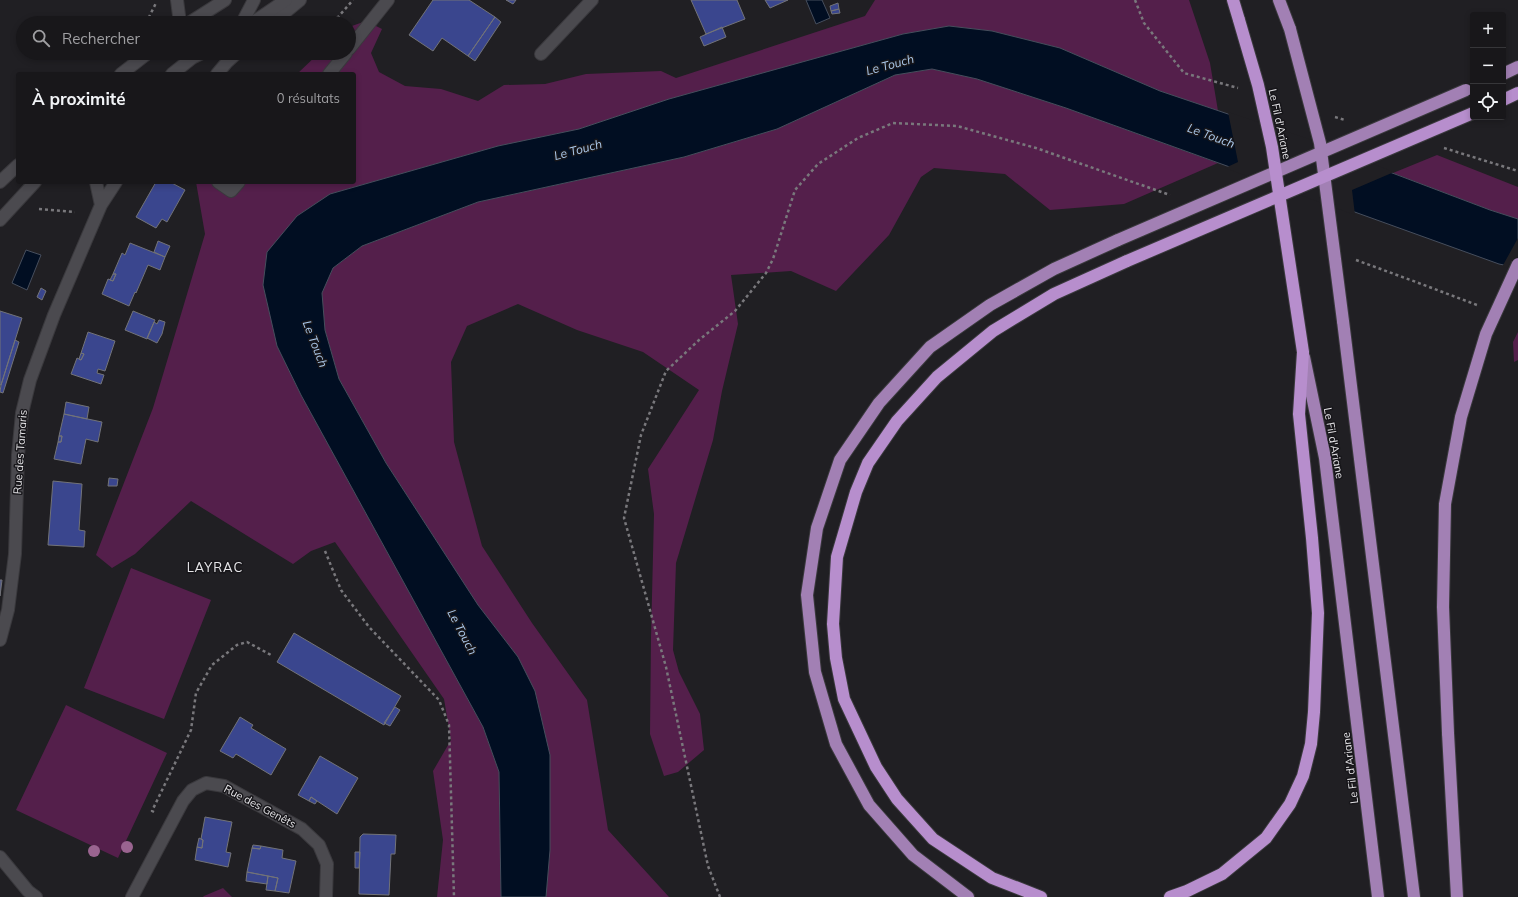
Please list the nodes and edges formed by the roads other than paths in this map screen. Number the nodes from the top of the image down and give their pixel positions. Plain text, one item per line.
1 (177, 0) edge
2 (225, 0) edge
3 (254, 0) edge
4 (286, 0) edge
5 (300, 0) edge
6 (388, 0) edge
7 (592, 0) edge
8 (1233, 0) edge
9 (1279, 0) edge
10 (179, 16) edge
11 (200, 16) edge
12 (246, 16) edge
13 (262, 16) edge
14 (281, 16) edge
15 (356, 40) edge
16 (541, 54) dead end
17 (139, 60) edge
18 (191, 60) edge
19 (194, 60) edge
20 (229, 60) edge
21 (340, 60) edge
22 (1518, 67) edge
23 (124, 72) edge
24 (175, 72) edge
25 (184, 72) edge
26 (219, 72) edge
27 (331, 72) edge
28 (1506, 73) edge
29 (1470, 88) edge
30 (1518, 93) edge
31 (1506, 99) edge
32 (1470, 114) edge
33 (16, 168) edge
34 (0, 182) edge
35 (33, 184) edge
36 (96, 184) edge
37 (115, 184) edge
38 (221, 184) edge
39 (237, 184) edge
40 (101, 205) junction
41 (0, 220) edge
42 (1518, 264) edge
43 (1303, 352) junction
44 (0, 640) edge
45 (0, 857) edge
46 (36, 897) edge
47 (132, 897) edge
48 (326, 897) edge
49 (968, 897) edge
50 (1041, 897) edge
51 (1170, 897) edge
52 (1378, 897) edge
53 (1414, 897) edge
54 (1457, 897) edge

1 - 10 street
2 - 11 street
3 - 12 street
4 - 13 street
5 - 14 street
6 - 15 street
7 - 16 street
8 - 43 highway, Le Fil d'Ariane, bridge
9 - 53 highway, Le Fil d'Ariane, bridge
17 - 23 street
18 - 24 street
19 - 25 street
20 - 26 street
21 - 27 street
22 - 28 highway
29 - 49 highway, bridge
30 - 31 highway
32 - 50 highway, bridge
33 - 34 street
35 - 41 street
36 - 40 street
37 - 40 street, Rue des Tamaris
38 - 39 street
40 - 44 street, Rue des Tamaris
42 - 54 highway, bridge
43 - 51 highway
43 - 52 highway, Le Fil d'Ariane
45 - 46 street
47 - 48 street, Rue des Genêts

